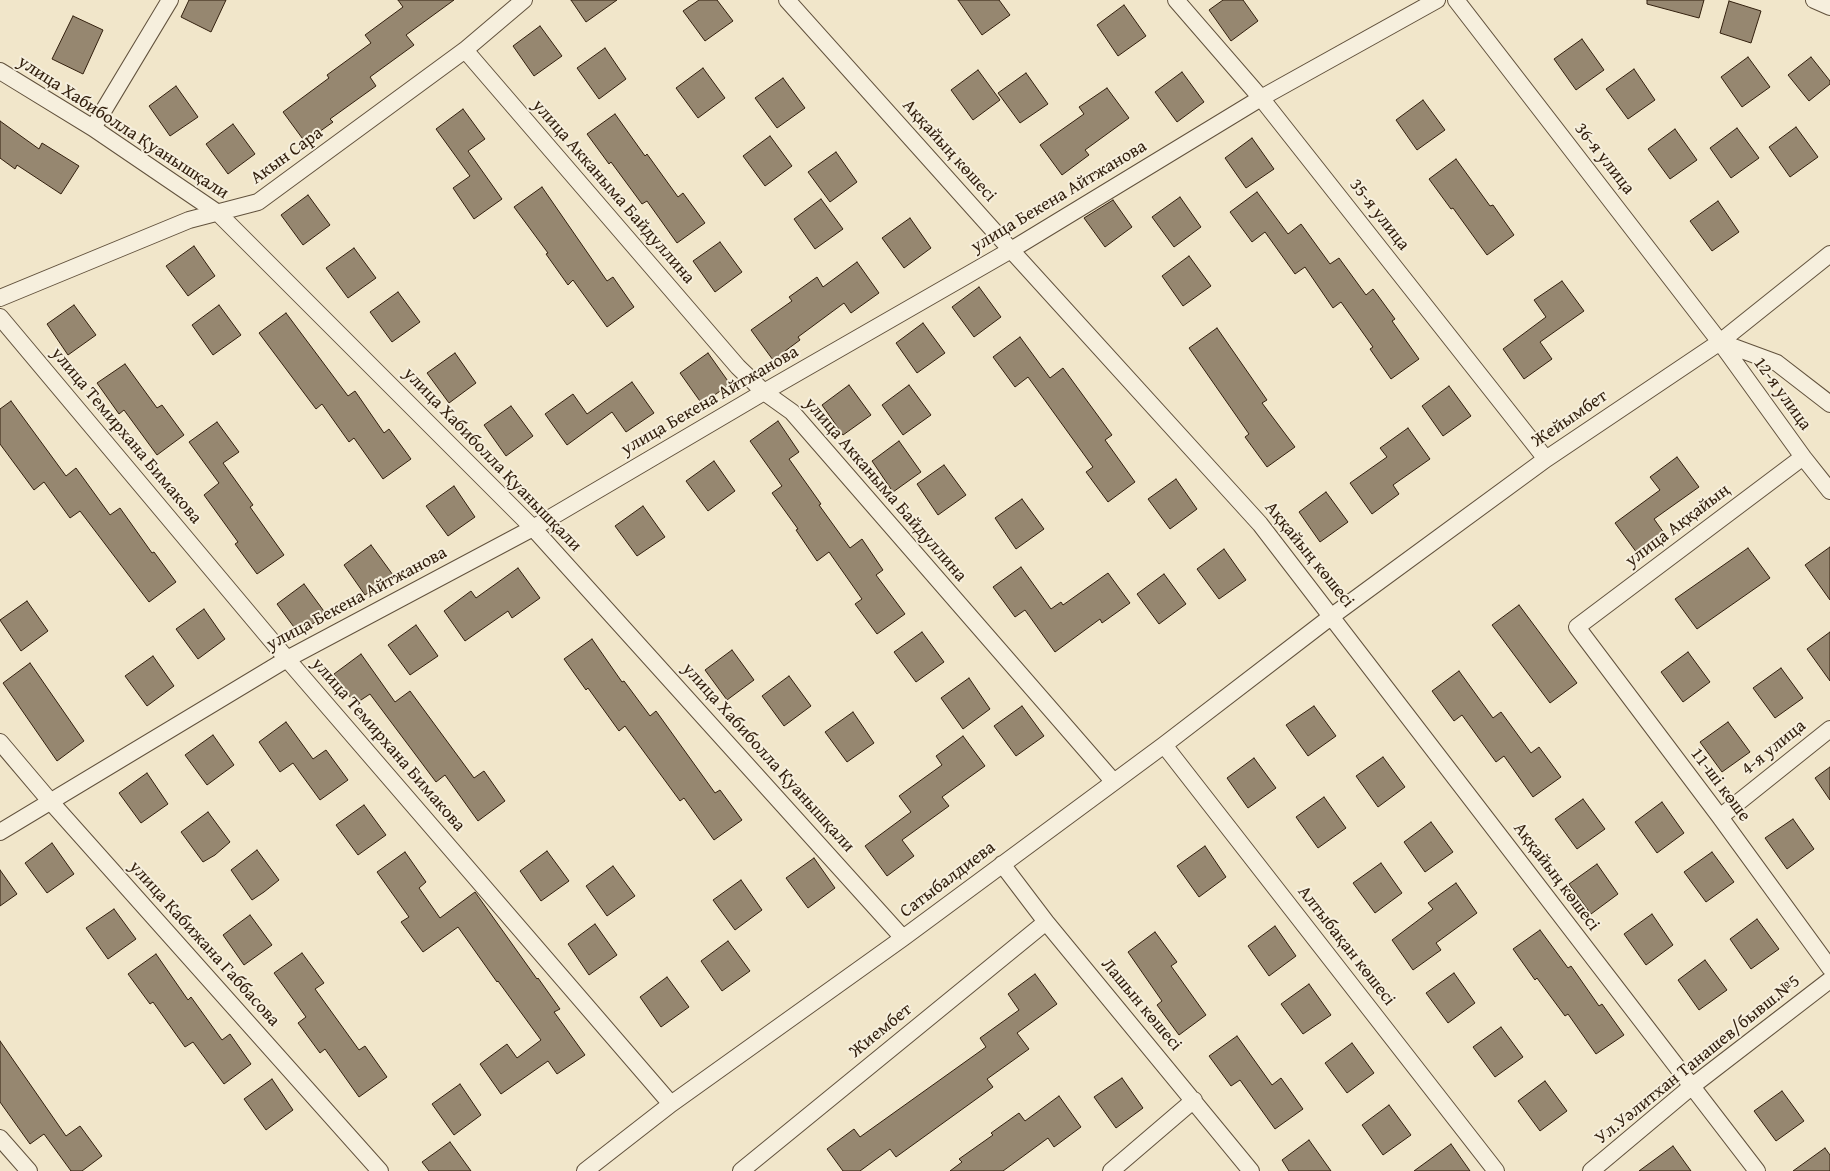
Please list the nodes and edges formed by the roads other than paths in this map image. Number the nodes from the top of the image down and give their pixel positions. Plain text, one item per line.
1 (170, 0) edge
2 (524, 0) edge
3 (787, 0) edge
4 (1176, 0) edge
5 (1437, 0) edge
6 (1456, 0) edge
7 (1814, 0) edge
8 (1830, 7) edge
9 (465, 50) junction
10 (0, 71) edge
11 (1261, 98) junction
12 (93, 128) junction
13 (218, 213) junction
14 (1011, 250) junction
15 (1830, 254) edge
16 (0, 298) edge
17 (0, 317) edge
18 (1720, 342) junction
19 (764, 392) junction
20 (1830, 404) edge
21 (1803, 457) junction
22 (1546, 459) junction
23 (1830, 492) edge
24 (533, 528) junction
25 (1332, 616) junction
26 (1576, 627) joint
27 (287, 659) junction
28 (1830, 728) edge
29 (0, 742) edge
30 (1164, 745) junction
31 (1113, 781) junction
32 (50, 801) junction
33 (1720, 816) junction
34 (0, 832) edge
35 (1002, 864) junction
36 (1046, 922) junction
37 (903, 938) junction
38 (1830, 968) edge
39 (1830, 980) edge
40 (1691, 1087) junction
41 (1194, 1100) junction
42 (671, 1104) junction
43 (0, 1138) edge
44 (29, 1171) edge
45 (380, 1171) edge
46 (584, 1171) edge
47 (740, 1171) edge
48 (1111, 1171) edge
49 (1251, 1171) edge
50 (1496, 1171) edge
51 (1591, 1171) edge
52 (1757, 1171) edge

1 - 12 street
2 - 9 street, Акын Сара
3 - 14 street, Аққайың көшесі
4 - 11 street, 35-я улица
5 - 11 street, улица Бекена Айтжанова
6 - 18 street, 36-я улица
7 - 8 street
9 - 13 street, Акын Сара
9 - 19 street, улица Акканыма Байдуллина
10 - 12 street, улица Хабиболла Қуанышқали
11 - 14 street, улица Бекена Айтжанова
11 - 22 street, 35-я улица
12 - 13 street, улица Хабиболла Қуанышқали
13 - 16 street, Акын Сара
13 - 24 street, улица Хабиболла Қуанышқали
14 - 19 street, улица Бекена Айтжанова
14 - 25 street, Аққайың көшесі
15 - 18 street, Жейымбет
17 - 27 street, улица Темирхана Бимакова
18 - 20 street
18 - 21 street, 12-я улица
18 - 22 street, Жейымбет
19 - 24 street, улица Бекена Айтжанова
19 - 31 street, улица Акканыма Байдуллина
21 - 23 street, 12-я улица
21 - 26 street, улица Аққайың
22 - 25 street, Жейымбет
24 - 27 street, улица Бекена Айтжанова
24 - 37 street, улица Хабиболла Қуанышқали
25 - 30 street, Сатыбалдиева
25 - 40 street, Аққайың көшесі
26 - 33 street, 11-ші көше
27 - 32 street, улица Бекена Айтжанова
27 - 42 street, улица Темирхана Бимакова
28 - 33 street, 4-я улица
29 - 32 street, улица Кабижана Габбасова
30 - 31 street, Сатыбалдиева
30 - 50 street, Алтыбақан көшесі
31 - 35 street, Сатыбалдиева
32 - 34 street, улица Бекена Айтжанова
32 - 45 street, улица Кабижана Габбасова
33 - 38 street, 11-ші көше
35 - 36 street, Лашын көшесі
35 - 37 street, Сатыбалдиева
36 - 41 street, Лашын көшесі
36 - 47 street, Жиембет
37 - 42 street, Сатыбалдиева
39 - 40 street, Ул.Уәлитхан Танашев/бывш.№5
40 - 51 street, Ул.Уәлитхан Танашев/бывш.№5
40 - 52 street, Аққайың көшесі
41 - 48 street
41 - 49 street, Лашын көшесі
42 - 46 street, Сатыбалдиева
43 - 44 street

